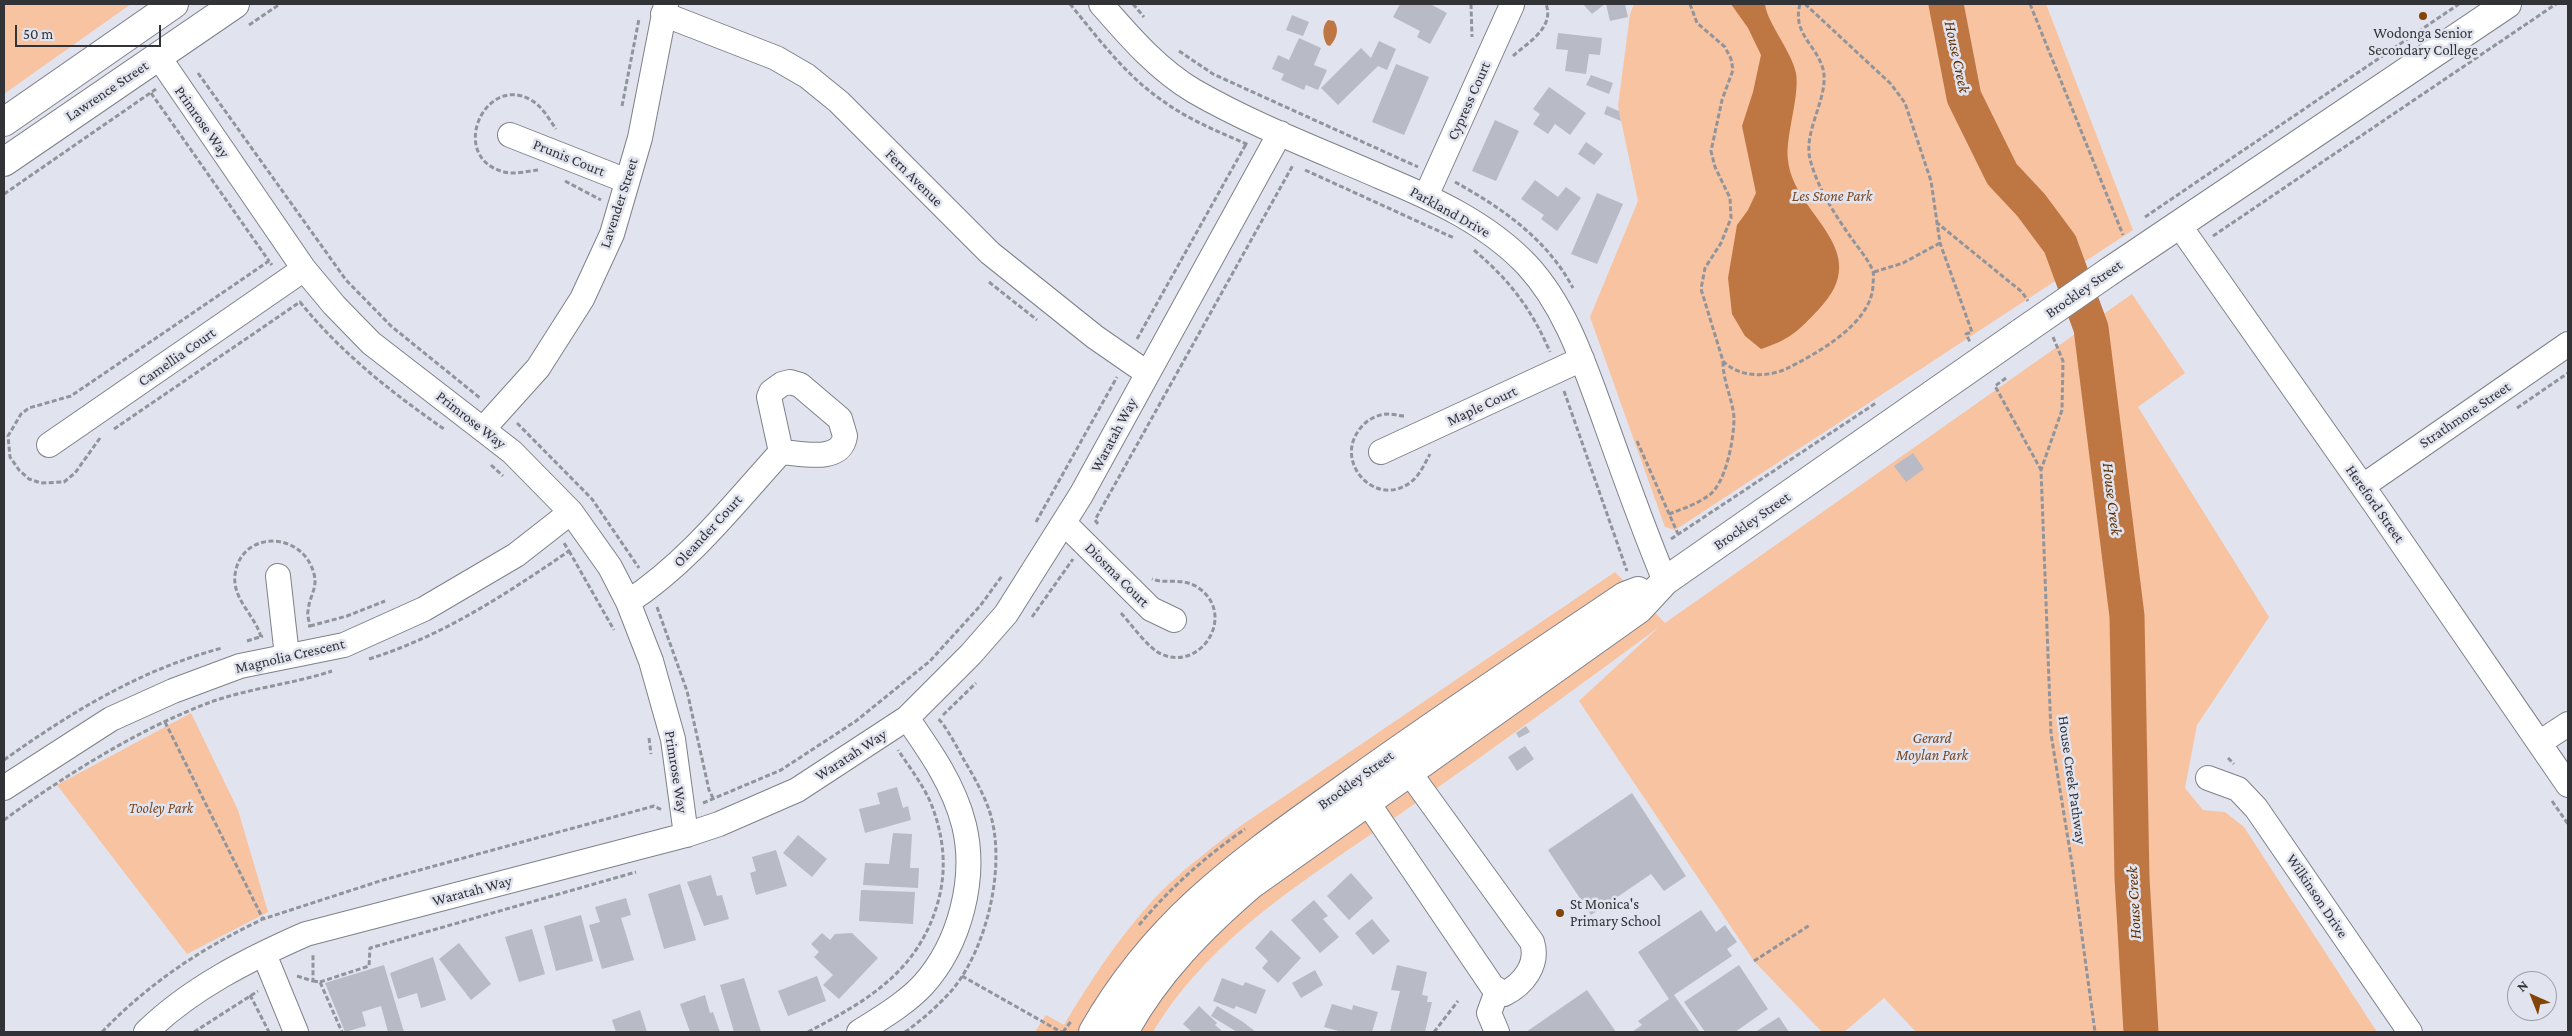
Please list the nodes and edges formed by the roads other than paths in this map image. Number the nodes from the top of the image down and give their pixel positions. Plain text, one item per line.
1 (174, 4) edge
2 (1101, 4) edge
3 (2507, 4) edge
4 (1512, 5) dead end
5 (657, 10) edge
6 (241, 15) edge
7 (139, 28) junction
8 (165, 67) junction
9 (4, 122) edge
10 (1280, 133) junction
11 (510, 135) dead end
12 (4, 162) edge
13 (628, 181) junction
14 (1443, 183) junction
15 (2179, 225) junction
16 (295, 276) junction
17 (2568, 344) edge
18 (1582, 359) junction
19 (1147, 372) junction
20 (491, 419) junction
21 (49, 445) dead end
22 (781, 452) dead end
23 (1382, 452) dead end
24 (2363, 486) junction
25 (570, 512) junction
26 (1064, 523) junction
27 (278, 576) dead end
28 (1665, 581) junction
29 (628, 602) junction
30 (1174, 620) dead end
31 (287, 656) junction
32 (2568, 724) edge
33 (913, 727) junction
34 (2540, 743) junction
35 (1402, 762) junction
36 (2208, 778) dead end
37 (2568, 785) edge
38 (4, 788) edge
39 (1368, 803) junction
40 (686, 836) junction
41 (264, 954) junction
42 (1497, 991) junction
43 (146, 1032) edge
44 (296, 1032) edge
45 (858, 1032) edge
46 (1093, 1032) edge
47 (1124, 1032) edge
48 (1497, 1032) edge
49 (2410, 1032) edge

1 - 7 main road
2 - 10 street, Parkland Drive
3 - 15 main road, Brockley Street
4 - 14 street, Cypress Court
5 - 13 street, Lavender Street
5 - 19 street, Fern Avenue
6 - 8 main road, Lawrence Street
7 - 8 main road
7 - 9 main road
8 - 12 main road, Lawrence Street
8 - 16 street, Primrose Way
10 - 14 street, Parkland Drive
10 - 19 street, Waratah Way
11 - 13 street, Prunis Court
13 - 20 street, Lavender Street
14 - 18 street, Parkland Drive
15 - 24 street, Hereford Street
15 - 28 main road, Brockley Street, bridge
16 - 20 street, Primrose Way
16 - 21 street, Camellia Court
17 - 24 street, Strathmore Street
18 - 23 street, Maple Court
18 - 28 street, Parkland Drive
19 - 26 street, Waratah Way
20 - 25 street, Primrose Way
22 - 29 street, Oleander Court
24 - 34 street, Hereford Street
25 - 29 street, Primrose Way
25 - 31 street, Magnolia Crescent
26 - 30 street, Diosma Court
26 - 33 street, Waratah Way
27 - 31 street
28 - 35 main road, Brockley Street
29 - 40 street, Primrose Way
31 - 38 street, Magnolia Crescent
32 - 34 street
33 - 40 street, Waratah Way
33 - 45 street
34 - 37 street, Hereford Street
35 - 39 main road, Brockley Street
35 - 42 street
35 - 46 main road, Brockley Street
36 - 49 street, Wilkinson Drive
39 - 42 street
39 - 47 main road, Brockley Street
40 - 41 street, Waratah Way
41 - 43 street, Waratah Way
41 - 44 street
42 - 48 street

